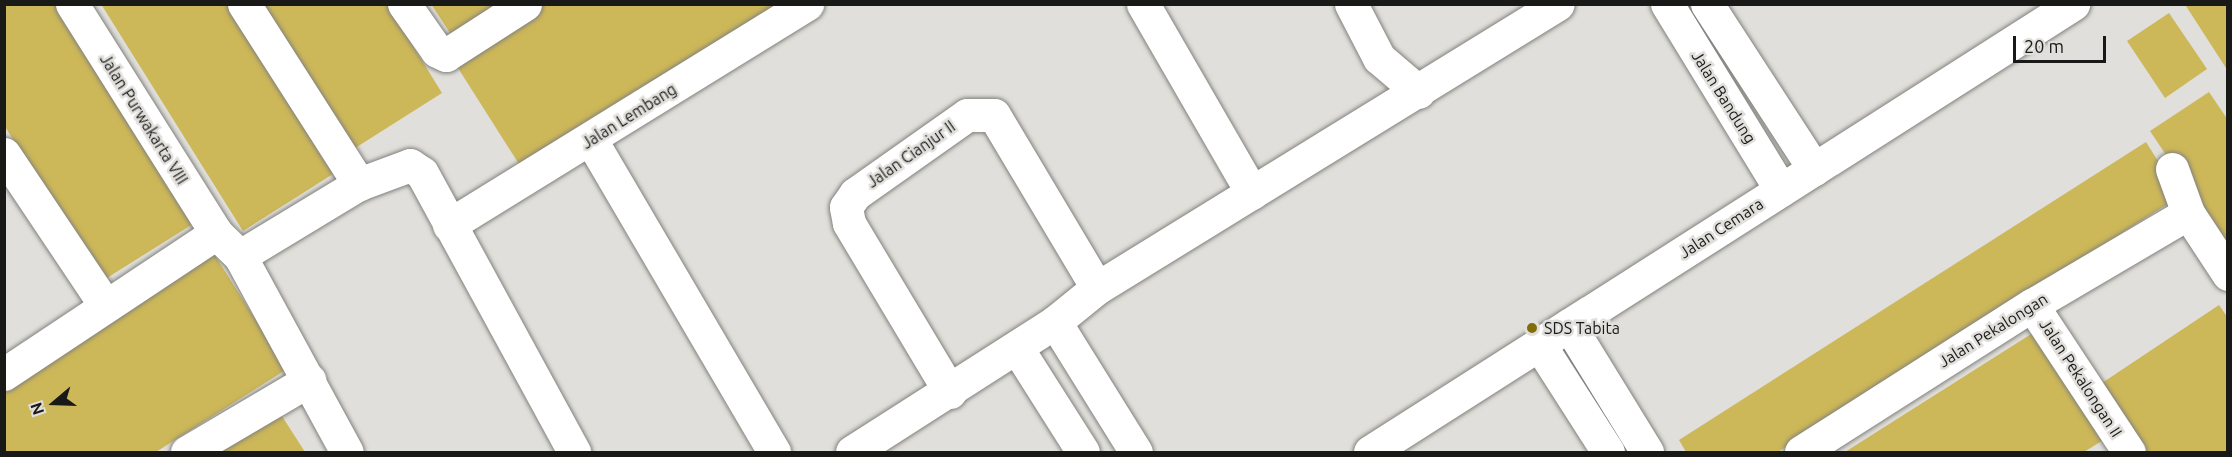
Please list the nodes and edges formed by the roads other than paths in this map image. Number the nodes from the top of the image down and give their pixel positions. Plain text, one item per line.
1 (72, 4) edge
2 (244, 4) edge
3 (404, 4) edge
4 (525, 4) edge
5 (807, 4) edge
6 (1143, 4) edge
7 (1351, 4) edge
8 (1558, 4) edge
9 (1667, 4) edge
10 (1707, 4) edge
11 (2073, 4) edge
12 (1419, 92) junction
13 (591, 140) junction
14 (4, 154) edge
15 (1814, 169) junction
16 (2172, 170) dead end
17 (359, 184) junction
18 (1781, 190) junction
19 (1251, 193) junction
20 (2188, 213) junction
21 (449, 225) junction
22 (216, 233) junction
23 (240, 256) junction
24 (2228, 274) edge
25 (1097, 288) junction
26 (2032, 304) junction
27 (105, 305) junction
28 (1055, 322) junction
29 (1569, 325) junction
30 (1539, 344) junction
31 (1017, 348) junction
32 (4, 374) edge
33 (309, 380) junction
34 (950, 392) junction
35 (2122, 450) edge
36 (187, 453) edge
37 (347, 453) edge
38 (574, 453) edge
39 (774, 453) edge
40 (852, 453) edge
41 (1083, 453) edge
42 (1136, 453) edge
43 (1370, 453) edge
44 (1608, 453) edge
45 (1647, 453) edge
46 (1801, 453) edge

1 - 22 street, Jalan Purwakarta VIII
2 - 17 street
3 - 4 street
5 - 13 street, Jalan Lembang
6 - 19 street
7 - 12 street
8 - 12 street
9 - 18 street, Jalan Bandung
10 - 15 street
11 - 15 street, Jalan Cemara
12 - 19 street
13 - 21 street, Jalan Lembang
13 - 39 street
14 - 27 street
15 - 18 street, Jalan Cemara
16 - 20 street
17 - 21 street
17 - 23 street
18 - 29 street, Jalan Cemara
19 - 25 street
20 - 24 street
20 - 26 street, Jalan Pekalongan
21 - 38 street
22 - 23 street, Jalan Purwakarta VIII
22 - 27 street
23 - 33 street, Jalan Purwakarta VIII
25 - 28 street
25 - 34 street, Jalan Cianjur II
26 - 35 street, Jalan Pekalongan II
26 - 46 street, Jalan Pekalongan
27 - 32 street
28 - 31 street
28 - 42 street
29 - 30 street, Jalan Cemara
29 - 45 street
30 - 43 street, Jalan Cemara
30 - 44 street
31 - 34 street
31 - 41 street
33 - 36 street
33 - 37 street, Jalan Purwakarta VIII
34 - 40 street

